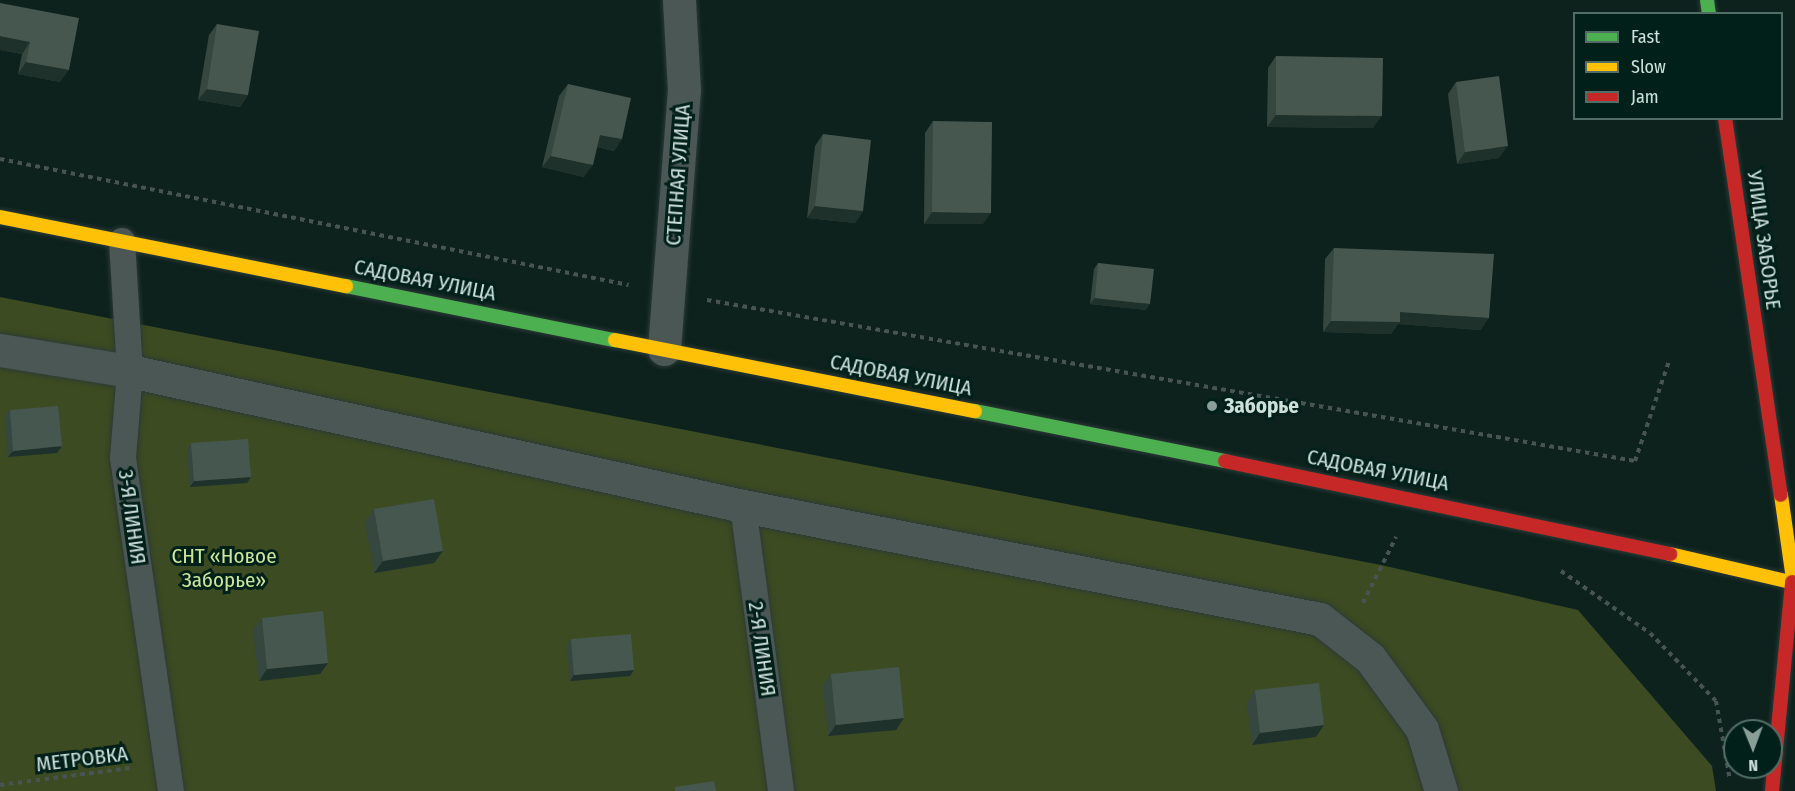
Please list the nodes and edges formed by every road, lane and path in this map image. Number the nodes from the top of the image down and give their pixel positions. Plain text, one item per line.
1 (679, 0) edge
2 (1725, 120) edge
3 (0, 159) edge
4 (0, 217) edge
5 (122, 241) junction
6 (668, 293) junction
7 (664, 349) junction
8 (0, 350) edge
9 (1669, 361) dead end
10 (130, 371) junction
11 (743, 506) junction
12 (1408, 536) dead end
13 (1553, 566) dead end
14 (1794, 586) edge
15 (1358, 648) junction
16 (1723, 740) edge
17 (167, 764) junction
18 (0, 785) edge
19 (171, 791) edge
20 (781, 791) edge
21 (1442, 791) edge
22 (1772, 791) edge

1 - 6 street, СТЕПНАЯ УЛИЦА
2 - 14 main road, УЛИЦА ЗАБОРЬЕ
3 - 6 path
4 - 5 main road, САДОВАЯ УЛИЦА
5 - 7 main road, САДОВАЯ УЛИЦА
5 - 10 lane, 3-Я ЛИНИЯ
6 - 7 street, СТЕПНАЯ УЛИЦА
6 - 9 path
7 - 14 main road, САДОВАЯ УЛИЦА
8 - 10 street
10 - 11 street
10 - 17 lane, 3-Я ЛИНИЯ
11 - 15 street
11 - 20 lane, 2-Я ЛИНИЯ
12 - 15 path
13 - 16 path
14 - 22 main road, УЛИЦА ЗАБОРЬЕ
15 - 21 street
17 - 18 path, МЕТРОВКА
17 - 19 lane, 3-Я ЛИНИЯ

